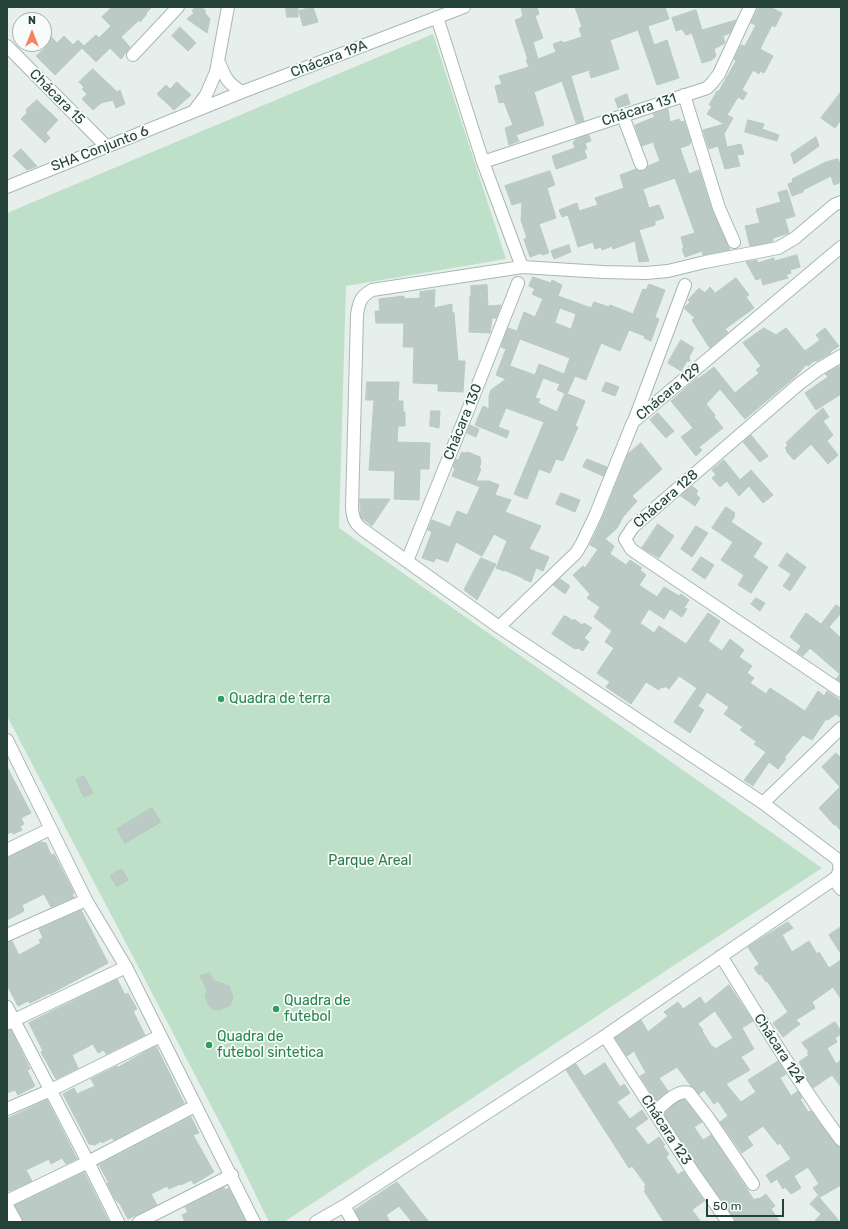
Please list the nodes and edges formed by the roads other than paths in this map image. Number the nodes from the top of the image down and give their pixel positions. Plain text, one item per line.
1 (178, 7) edge
2 (228, 7) edge
3 (464, 7) edge
4 (750, 7) edge
5 (437, 17) junction
6 (7, 46) edge
7 (133, 55) dead end
8 (218, 60) junction
9 (242, 92) junction
10 (684, 95) junction
11 (194, 112) junction
12 (623, 116) junction
13 (107, 147) junction
14 (483, 162) junction
15 (641, 164) dead end
16 (7, 187) edge
17 (841, 202) edge
18 (734, 242) dead end
19 (841, 247) edge
20 (522, 267) junction
21 (518, 283) dead end
22 (685, 285) dead end
23 (841, 356) edge
24 (633, 422) junction
25 (407, 561) junction
26 (499, 627) junction
27 (841, 691) edge
28 (841, 728) edge
29 (8, 744) edge
30 (763, 803) junction
31 (50, 829) junction
32 (7, 850) edge
33 (838, 874) edge
34 (841, 889) edge
35 (86, 900) junction
36 (7, 935) edge
37 (721, 956) junction
38 (126, 967) junction
39 (7, 1007) edge
40 (10, 1022) edge
41 (160, 1036) junction
42 (605, 1036) junction
43 (51, 1090) junction
44 (195, 1106) junction
45 (7, 1110) edge
46 (655, 1112) junction
47 (841, 1140) edge
48 (88, 1162) junction
49 (232, 1175) junction
50 (753, 1184) dead end
51 (7, 1201) edge
52 (7, 1206) edge
53 (344, 1206) junction
54 (16, 1222) edge
55 (118, 1222) edge
56 (139, 1222) edge
57 (254, 1222) edge
58 (316, 1222) edge
59 (353, 1222) edge
60 (728, 1222) edge

1 - 7 street
2 - 8 street
3 - 5 street, Chácara 19A
4 - 10 street, Chácara 131
5 - 9 street, Chácara 19A
5 - 14 street
6 - 13 street, Chácara 15
8 - 9 street
8 - 11 street
9 - 11 street, Chácara 19A
10 - 12 street, Chácara 131
10 - 18 street
11 - 13 street, SHA Conjunto 6
12 - 14 street, Chácara 131
12 - 15 street
13 - 16 street, SHA Conjunto 6
14 - 20 street
17 - 20 street
19 - 24 street, Chácara 129
20 - 25 street
21 - 25 street, Chácara 130
22 - 24 street
23 - 27 street, Chácara 128
24 - 26 street, Chácara 129
25 - 26 street
26 - 30 street
28 - 30 street
29 - 31 street
30 - 33 street
31 - 32 street
31 - 35 street
33 - 34 street
33 - 37 street
35 - 36 street
35 - 38 street
37 - 42 street
37 - 47 street, Chácara 124
38 - 40 street
38 - 41 street
39 - 40 street
40 - 43 street
41 - 43 street
41 - 44 street
42 - 46 street, Chácara 123
42 - 53 street
43 - 45 street
43 - 48 street
44 - 48 street
44 - 49 street
46 - 50 street
46 - 60 street, Chácara 123
48 - 51 street
48 - 55 street
49 - 56 street
49 - 57 street
52 - 54 street
53 - 58 street
53 - 59 street

